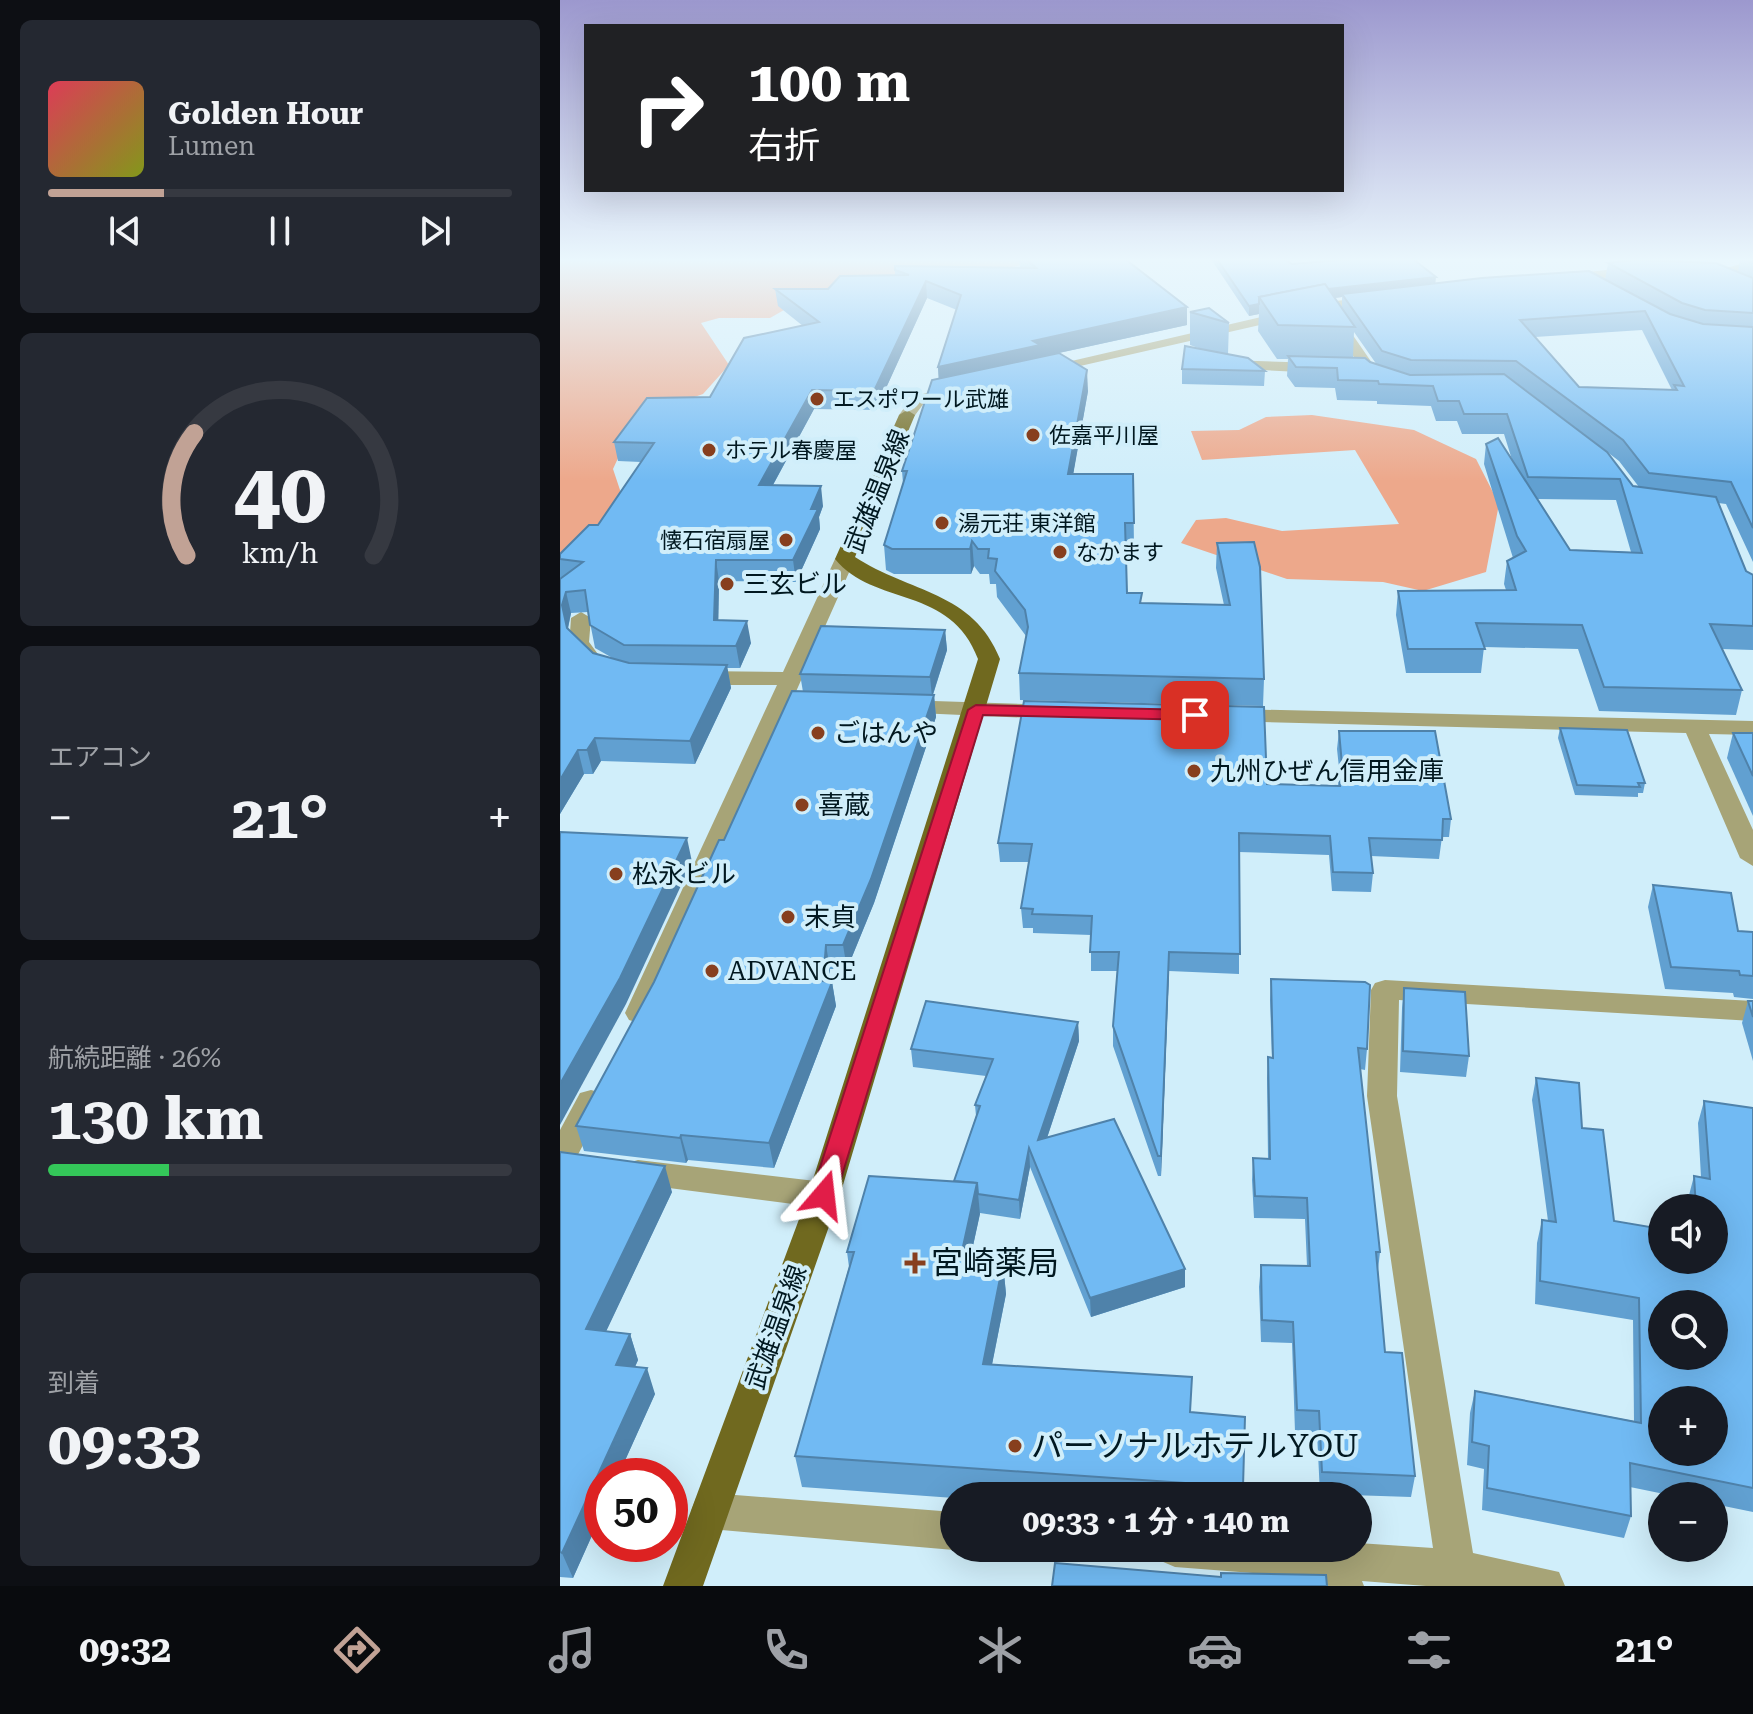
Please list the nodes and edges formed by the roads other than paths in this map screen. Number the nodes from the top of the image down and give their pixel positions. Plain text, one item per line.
1 (1206, 333) edge
2 (1338, 333) edge
3 (1161, 343) junction
4 (1187, 354) edge
5 (1211, 363) edge
6 (1353, 368) junction
7 (1022, 375) edge
8 (1397, 383) edge
9 (979, 384) edge
10 (907, 415) joint
11 (845, 559) junction
12 (581, 618) edge
13 (616, 673) edge
14 (671, 677) edge
15 (791, 679) junction
16 (780, 703) junction
17 (811, 704) edge
18 (886, 707) edge
19 (976, 710) junction
20 (1072, 712) edge
21 (1216, 716) edge
22 (1695, 727) junction
23 (1753, 728) edge
24 (1753, 858) edge
25 (1753, 1011) edge
26 (628, 1033) edge
27 (605, 1075) edge
28 (560, 1161) edge
29 (824, 1195) junction
30 (710, 1511) junction
31 (940, 1530) edge
32 (1266, 1562) edge
33 (1456, 1569) junction
34 (1337, 1573) edge
35 (683, 1586) edge
36 (1545, 1586) edge

1 - 3 street
2 - 6 street
3 - 4 street
3 - 7 street
5 - 6 street
6 - 8 street
9 - 10 street
10 - 11 main road, 武雄温泉線
11 - 15 street
11 - 19 main road, 武雄温泉線
12 - 13 street
14 - 15 street
15 - 16 street
16 - 17 street
16 - 26 street
18 - 19 street
19 - 20 street
19 - 29 main road, 武雄温泉線
21 - 22 street
22 - 23 street
22 - 24 street
25 - 33 street
27 - 28 street
28 - 29 street
29 - 30 main road, 武雄温泉線
30 - 31 street
30 - 35 main road, 武雄温泉線
32 - 34 street
33 - 34 street
33 - 36 street

